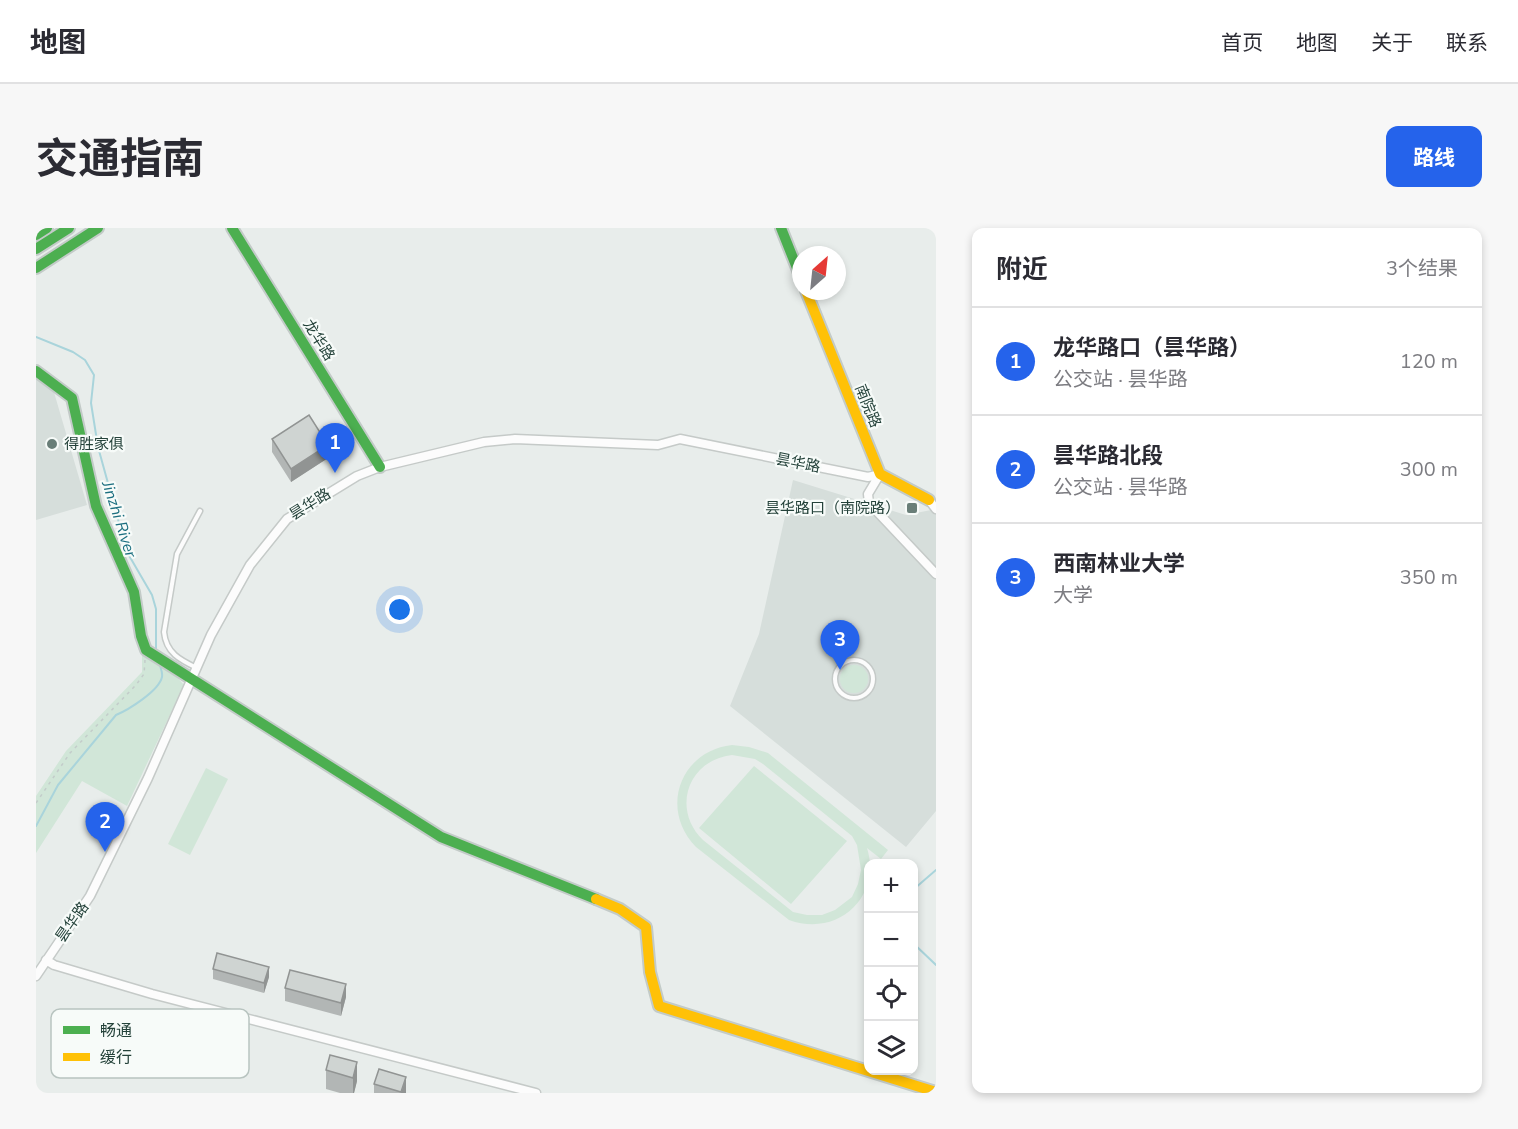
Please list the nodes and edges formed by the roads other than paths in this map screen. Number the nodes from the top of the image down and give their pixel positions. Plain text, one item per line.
1 (47, 228) edge
2 (69, 228) edge
3 (98, 228) edge
4 (232, 228) edge
5 (781, 228) edge
6 (36, 235) edge
7 (36, 249) edge
8 (792, 256) edge
9 (36, 268) edge
10 (810, 300) edge
11 (36, 371) edge
12 (380, 467) junction
13 (880, 474) junction
14 (934, 503) edge
15 (200, 511) dead end
16 (936, 574) edge
17 (198, 668) junction
18 (837, 671) joint
19 (193, 681) junction
20 (46, 960) junction
21 (36, 976) edge
22 (210, 1009) edge
23 (249, 1019) edge
24 (936, 1092) edge
25 (536, 1093) edge

1 - 6 main road
2 - 7 main road
3 - 9 main road
4 - 12 main road, 龙华路
5 - 8 main road
10 - 13 main road, 南院路
11 - 19 main road
12 - 13 street, 昙华路
12 - 17 street, 昙华路
13 - 14 main road
13 - 16 street
15 - 17 lane
17 - 19 street, 昙华路
18 - 18 lane
19 - 20 street, 昙华路
19 - 24 main road
20 - 21 street, 昙华路
20 - 22 street
23 - 25 street

